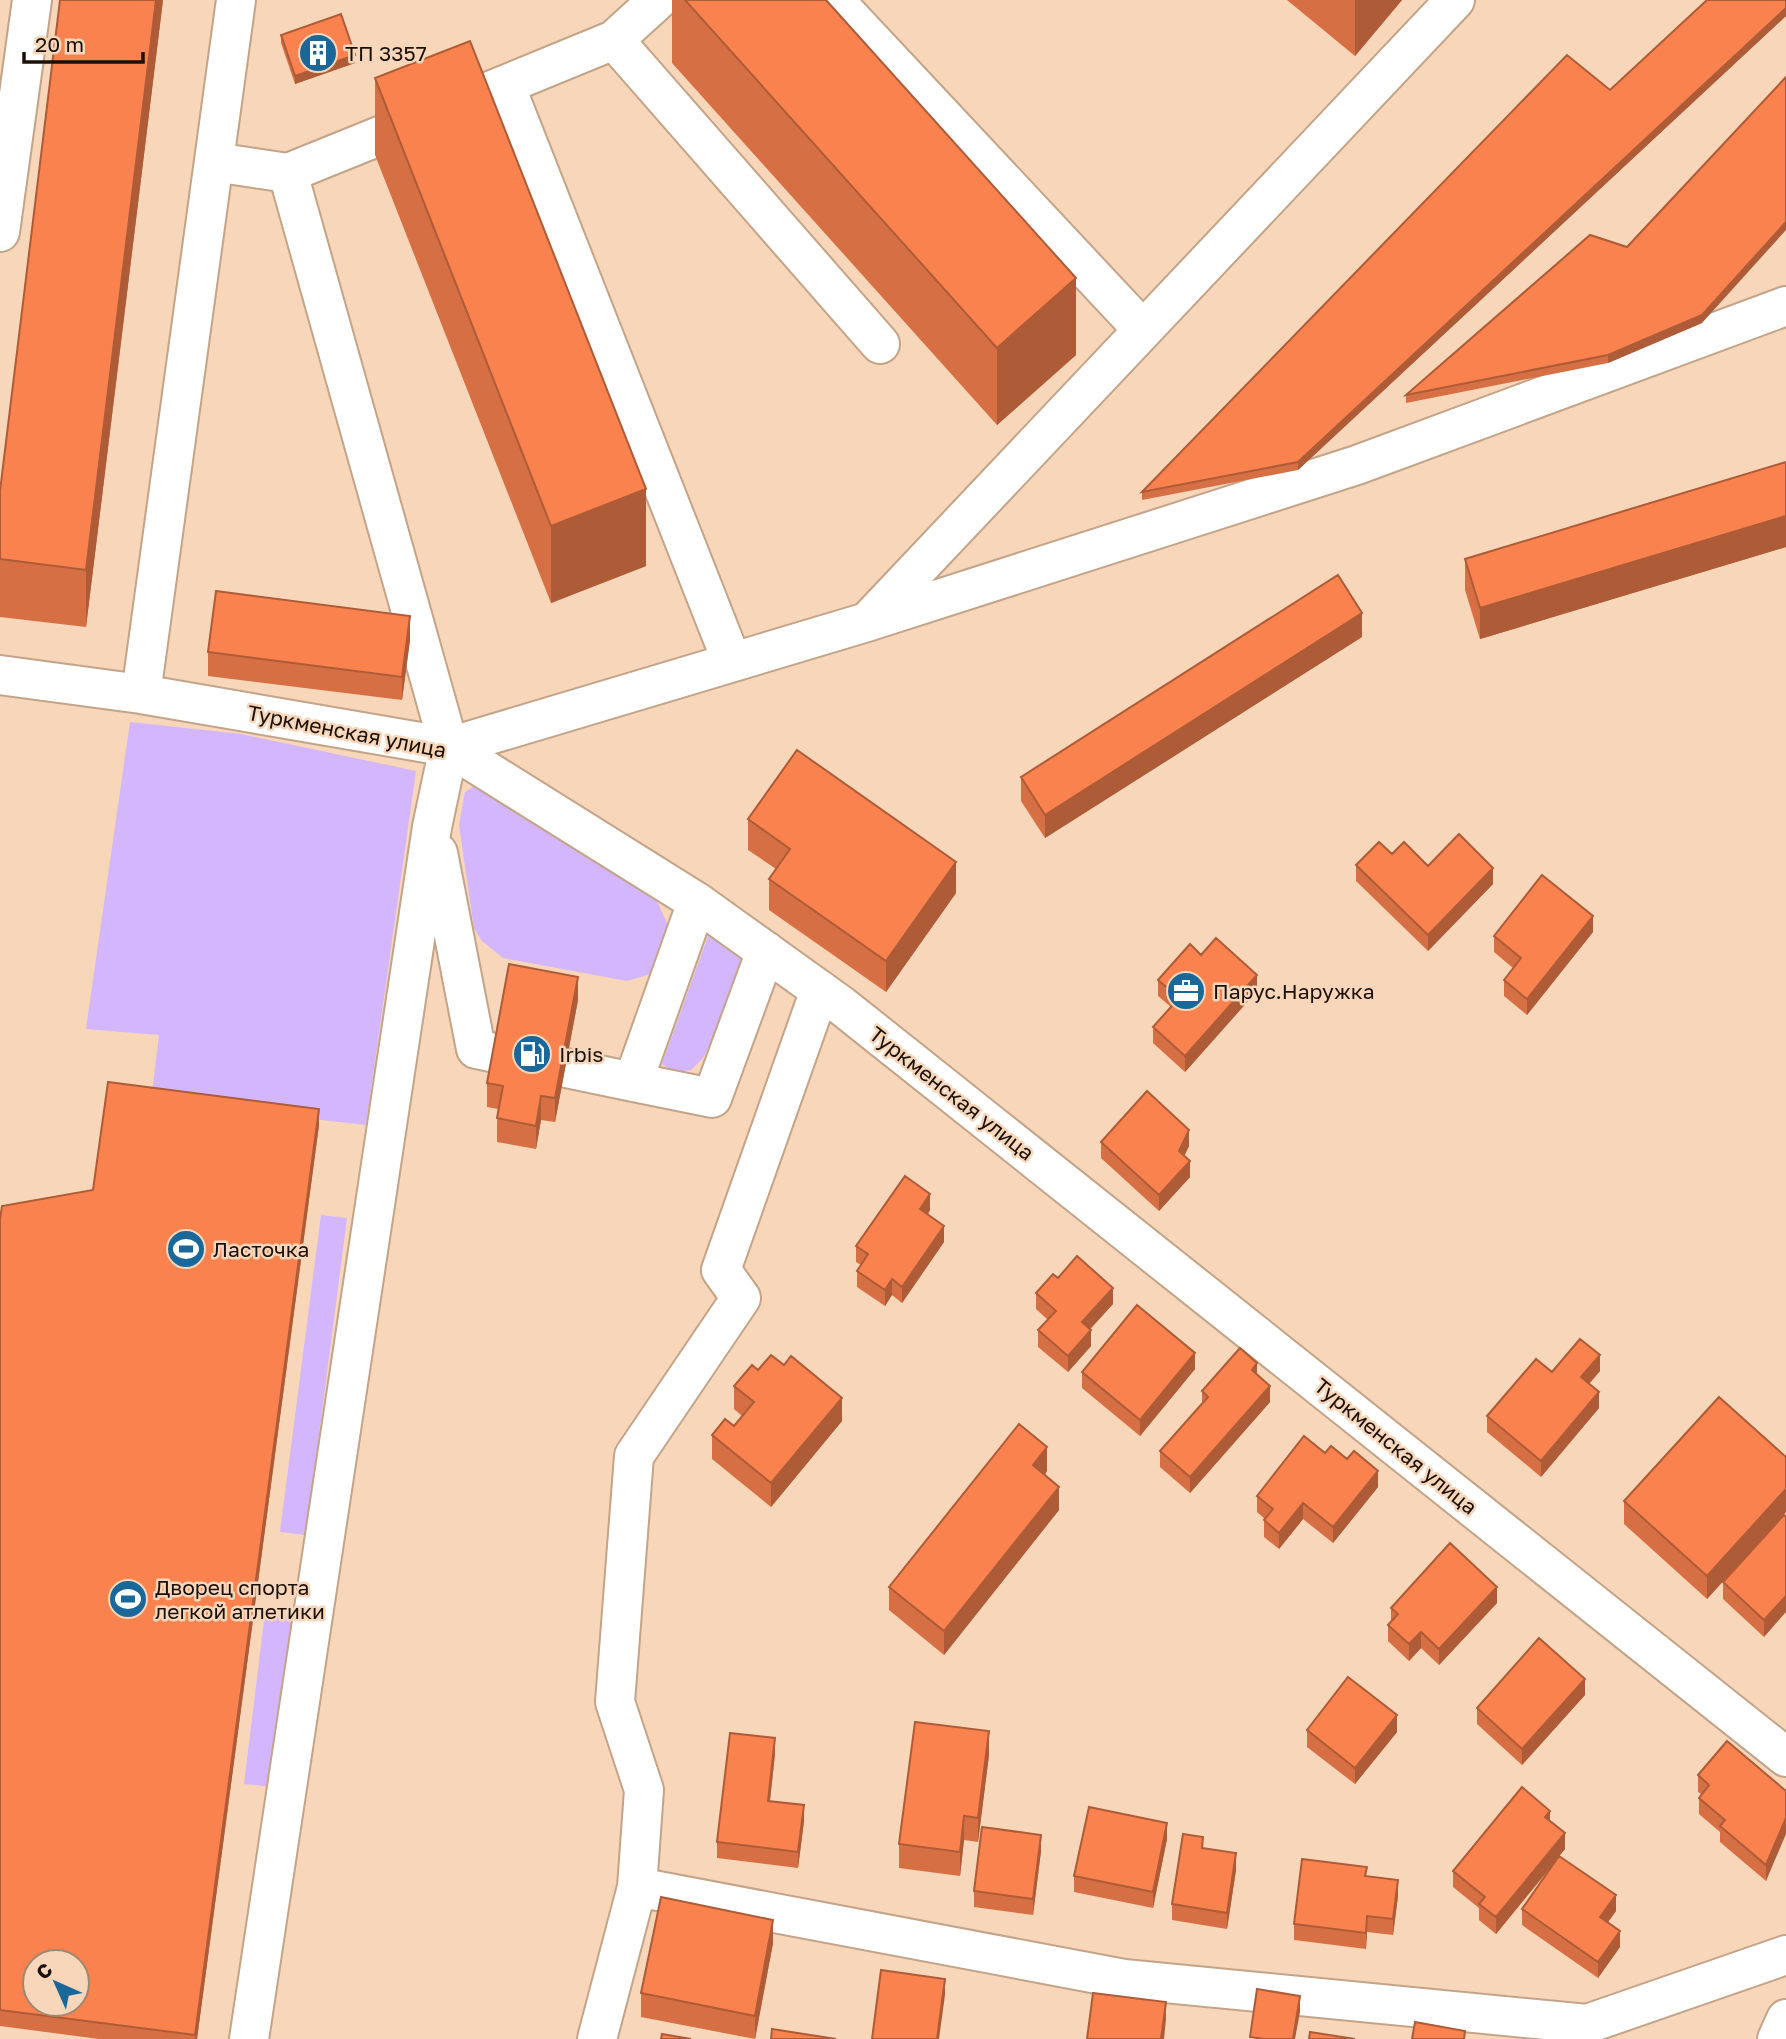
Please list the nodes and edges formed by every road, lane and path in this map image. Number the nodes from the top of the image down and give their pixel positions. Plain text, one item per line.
1 (32, 0) edge
2 (236, 0) edge
3 (658, 0) edge
4 (834, 0) edge
5 (1455, 0) edge
6 (614, 40) junction
7 (505, 85) junction
8 (214, 162) junction
9 (288, 173) junction
10 (0, 232) edge
11 (1786, 306) edge
12 (1143, 331) junction
13 (880, 344) dead end
14 (867, 622) junction
15 (732, 662) junction
16 (0, 675) edge
17 (141, 694) junction
18 (449, 747) junction
19 (432, 827) junction
20 (697, 902) junction
21 (765, 951) junction
22 (820, 990) junction
23 (633, 1082) junction
24 (1786, 1757) edge
25 (636, 1886) junction
26 (1786, 1955) edge
27 (1786, 2019) edge
28 (249, 2039) edge
29 (597, 2039) edge
30 (1777, 2039) edge

1 - 10 street
2 - 8 street
3 - 6 street
4 - 12 street
5 - 12 street
6 - 7 street
6 - 13 street
7 - 9 street
7 - 15 street
8 - 9 street
8 - 17 street
9 - 18 street
11 - 14 street
12 - 14 street
14 - 15 street
15 - 18 street
16 - 17 street, Туркменская улица
17 - 18 street, Туркменская улица
18 - 19 street
18 - 20 street, Туркменская улица
19 - 23 street
19 - 28 street
20 - 21 street, Туркменская улица
20 - 23 street
21 - 22 street, Туркменская улица
21 - 23 street
22 - 24 street, Туркменская улица
22 - 25 street
25 - 26 street
25 - 29 street
27 - 30 street

